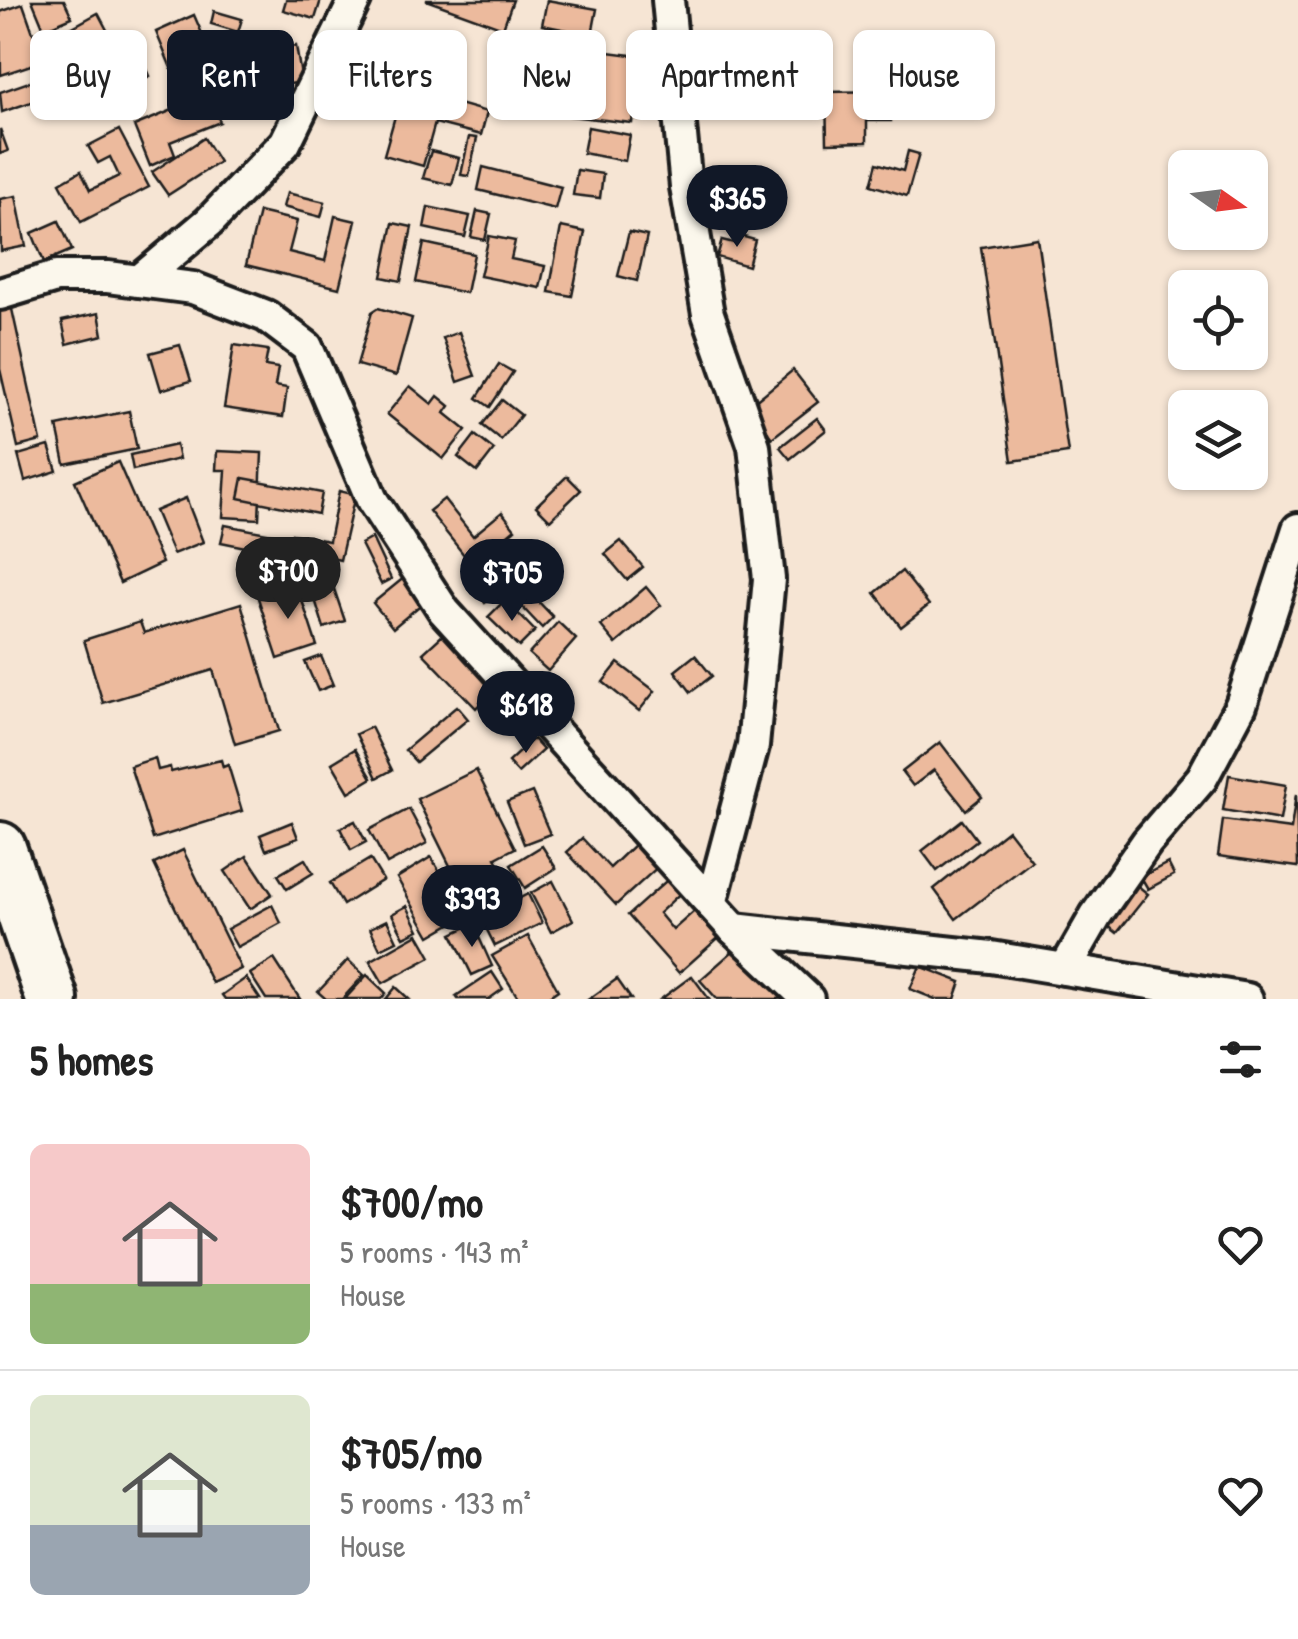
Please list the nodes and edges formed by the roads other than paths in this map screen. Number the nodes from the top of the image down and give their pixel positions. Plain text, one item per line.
1 (355, 0) edge
2 (668, 0) edge
3 (139, 281) junction
4 (0, 294) edge
5 (1298, 529) edge
6 (0, 848) edge
7 (711, 904) junction
8 (734, 929) junction
9 (1065, 969) junction
10 (52, 999) edge
11 (808, 999) edge
12 (1247, 999) edge

1 - 3 street
2 - 7 street
3 - 4 street
3 - 7 street
5 - 9 street
6 - 10 highway
7 - 8 street
8 - 9 street
8 - 11 street
9 - 12 street

